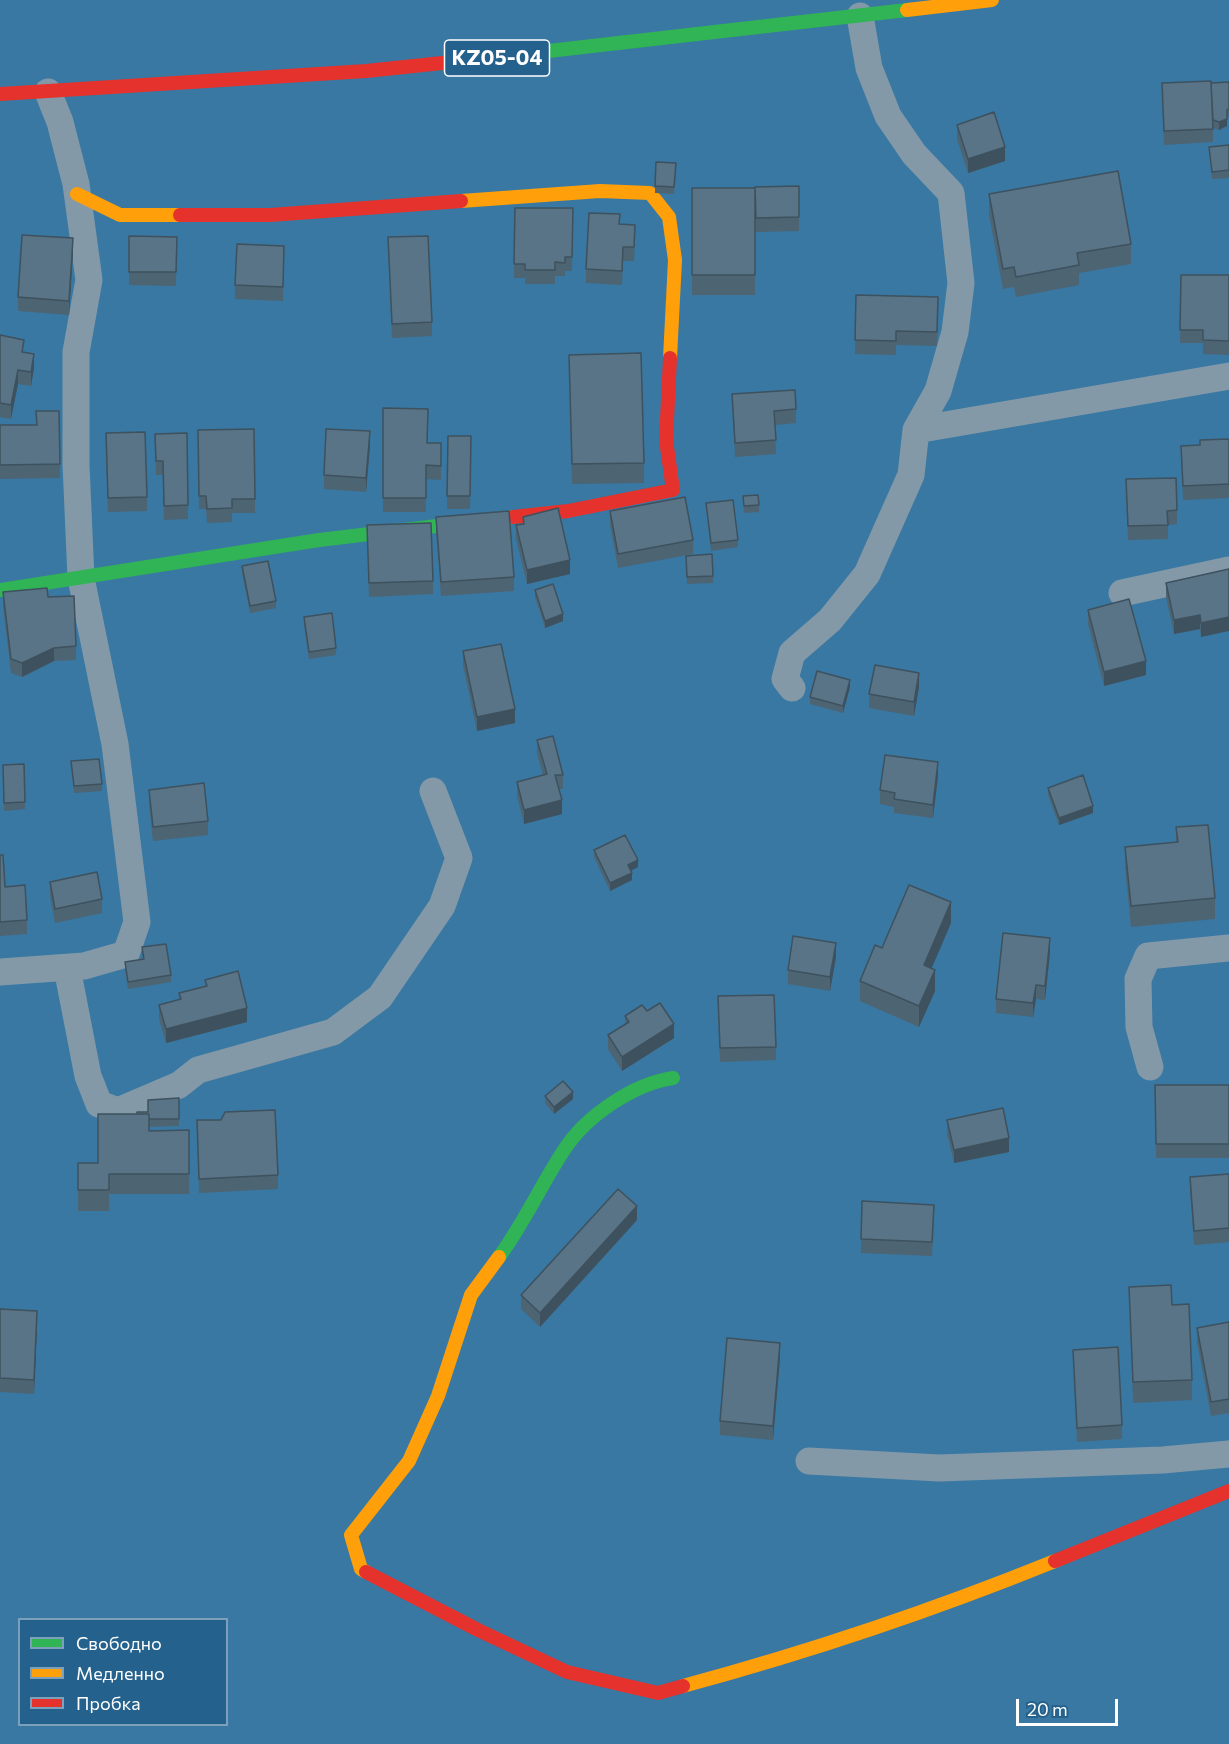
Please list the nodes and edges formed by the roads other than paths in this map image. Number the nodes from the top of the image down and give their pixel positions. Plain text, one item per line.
1 (992, 0) edge
2 (860, 16) junction
3 (48, 92) junction
4 (0, 94) edge
5 (77, 194) junction
6 (1229, 376) edge
7 (916, 430) junction
8 (1229, 570) edge
9 (81, 578) junction
10 (0, 590) edge
11 (1122, 593) dead end
12 (792, 688) dead end
13 (433, 791) dead end
14 (1229, 948) edge
15 (67, 968) junction
16 (0, 972) edge
17 (1150, 1067) dead end
18 (673, 1078) dead end
19 (1229, 1454) edge
20 (808, 1461) dead end
21 (1229, 1491) edge

1 - 2 street, KZ05-04
2 - 3 street, KZ05-04
2 - 7 street
3 - 4 street, KZ05-04
3 - 5 street
5 - 9 street
5 - 9 street
6 - 7 street
7 - 12 street
8 - 11 street
9 - 10 street
9 - 15 street
13 - 15 street
14 - 17 street
15 - 16 street
18 - 21 street
19 - 20 street

